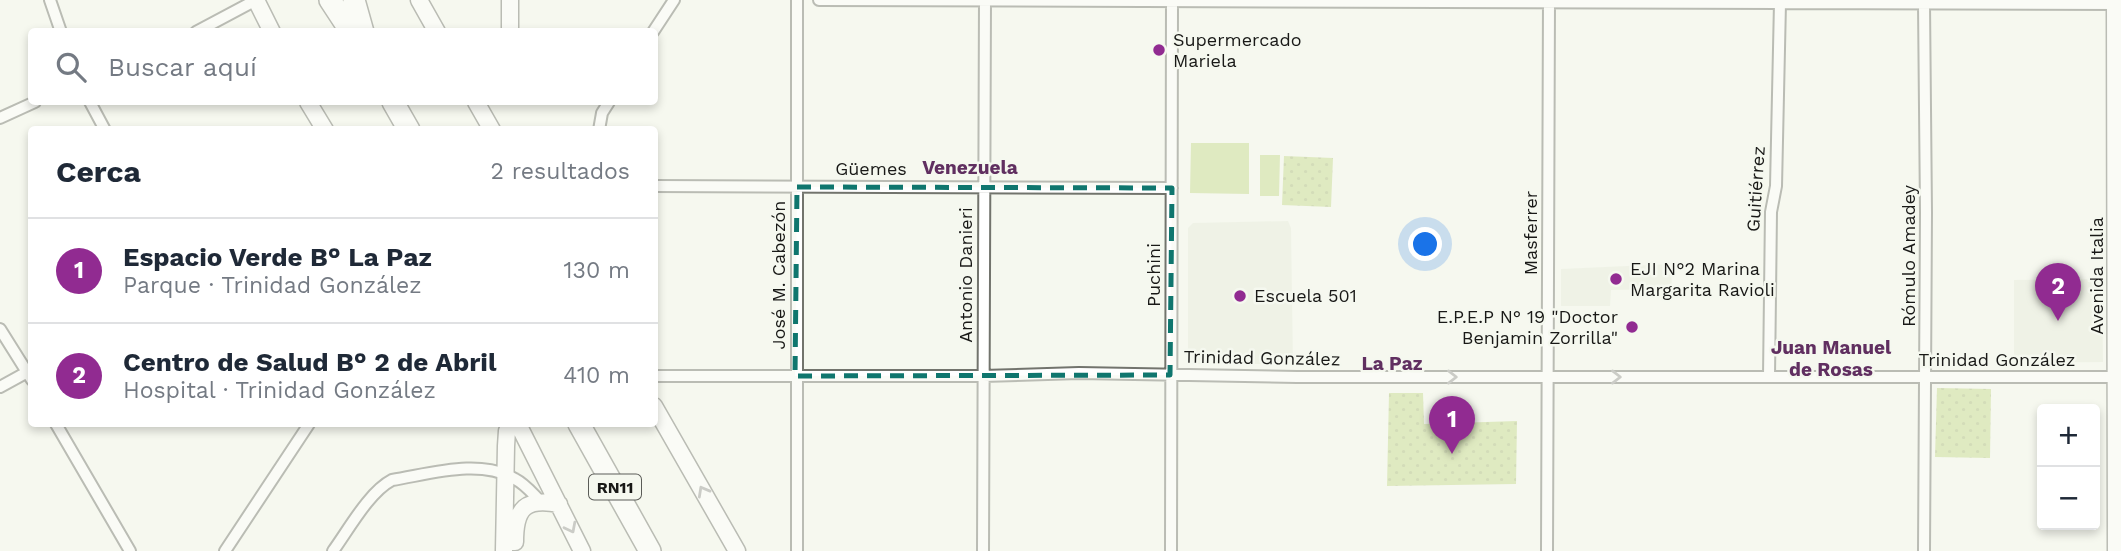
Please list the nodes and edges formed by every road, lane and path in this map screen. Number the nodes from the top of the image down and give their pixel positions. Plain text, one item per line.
1 (50, 0) edge
2 (256, 0) edge
3 (330, 0) edge
4 (354, 0) edge
5 (419, 0) edge
6 (510, 0) edge
7 (674, 0) edge
8 (797, 0) edge
9 (819, 0) edge
10 (985, 0) edge
11 (1172, 1) edge
12 (1549, 1) edge
13 (1720, 2) edge
14 (1737, 2) edge
15 (1864, 2) edge
16 (1942, 2) edge
17 (1780, 3) junction
18 (2117, 3) edge
19 (1924, 4) junction
20 (60, 28) edge
21 (204, 28) edge
22 (270, 28) edge
23 (348, 28) edge
24 (362, 28) edge
25 (435, 28) edge
26 (510, 28) edge
27 (656, 28) edge
28 (28, 105) edge
29 (92, 105) edge
30 (310, 105) edge
31 (395, 105) edge
32 (478, 105) edge
33 (607, 105) edge
34 (0, 118) edge
35 (103, 126) edge
36 (323, 126) edge
37 (407, 126) edge
38 (490, 126) edge
39 (600, 126) edge
40 (658, 186) edge
41 (797, 187) junction
42 (984, 187) junction
43 (1172, 188) junction
44 (2118, 192) edge
45 (0, 329) edge
46 (28, 371) edge
47 (28, 375) edge
48 (1170, 375) junction
49 (658, 376) edge
50 (795, 376) junction
51 (983, 376) junction
52 (1548, 377) junction
53 (1769, 377) junction
54 (1926, 377) junction
55 (2119, 377) edge
56 (0, 387) edge
57 (658, 413) edge
58 (59, 427) edge
59 (307, 427) edge
60 (510, 427) edge
61 (520, 427) edge
62 (581, 427) edge
63 (505, 474) junction
64 (540, 501) junction
65 (559, 505) junction
66 (131, 551) edge
67 (225, 551) edge
68 (333, 551) edge
69 (505, 551) edge
70 (514, 551) edge
71 (582, 551) edge
72 (650, 551) edge
73 (737, 551) edge
74 (797, 551) edge
75 (983, 551) edge
76 (1171, 551) edge
77 (1547, 551) edge
78 (1924, 551) edge
79 (2116, 551) edge

1 - 20 street
2 - 21 street
2 - 22 main road
3 - 23 highway
4 - 24 highway
5 - 25 main road
6 - 26 main road
7 - 27 street
8 - 41 street, José M. Cabezón
9 - 10 street
10 - 11 street
10 - 42 street, Antonio Danieri
11 - 12 street
11 - 43 street, Puchini
12 - 13 street
12 - 52 street, Masferrer
13 - 14 street
14 - 17 street
15 - 17 street
15 - 19 street
16 - 18 street
16 - 19 street
17 - 53 street, Guitiérrez
18 - 44 main road, Avenida Italia
19 - 54 street, Rómulo Amadey
28 - 34 street
29 - 35 street
30 - 36 main road
31 - 37 highway
32 - 38 main road
33 - 39 street
40 - 41 street, Güemes
41 - 42 street, Güemes
41 - 50 street, José M. Cabezón
42 - 43 street, Güemes
42 - 51 street, Antonio Danieri
43 - 48 street, Puchini
44 - 55 main road, Avenida Italia
45 - 46 street
47 - 56 street
48 - 51 street, Trinidad González
48 -> 52 street, Trinidad González
48 - 76 street, Puchini
49 - 50 street, Trinidad González
50 - 51 street, Trinidad González
50 - 74 street, José M. Cabezón
51 - 75 street, Antonio Danieri
52 -> 53 street, Trinidad González
52 - 77 street, Masferrer
53 - 54 street, Trinidad González
54 - 55 street, Trinidad González
54 - 78 street, Rómulo Amadey
55 - 79 main road, Avenida Italia
73 -> 57 main road
58 - 66 street
59 - 67 street
60 - 63 main road
61 - 65 main road
62 - 72 highway, RN11
63 - 64 street
63 - 68 street
63 - 69 main road
64 - 65 main road
64 - 70 main road
65 -> 71 main road

